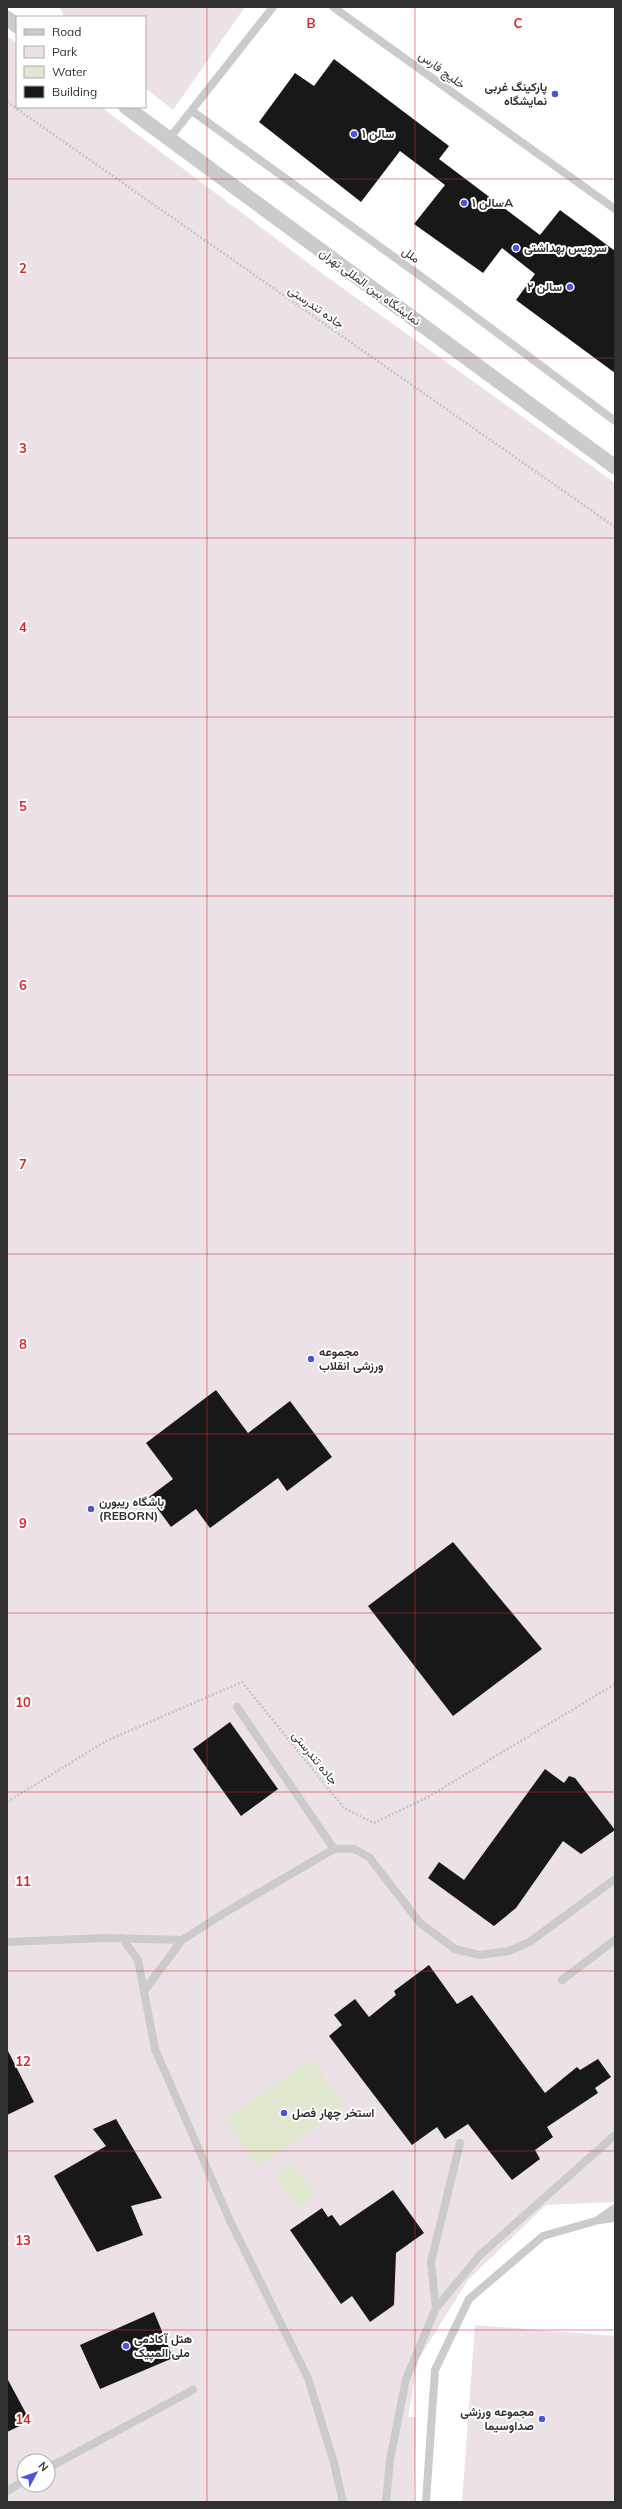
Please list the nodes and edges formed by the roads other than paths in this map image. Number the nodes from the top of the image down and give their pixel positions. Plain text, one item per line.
1 (273, 7) edge
2 (333, 7) edge
3 (7, 18) edge
4 (16, 25) edge
5 (127, 108) edge
6 (192, 111) junction
7 (169, 139) junction
8 (615, 209) edge
9 (615, 421) edge
10 (615, 467) edge
11 (237, 1707) dead end
12 (334, 1849) junction
13 (615, 1879) edge
14 (122, 1938) junction
15 (182, 1940) junction
16 (615, 1940) edge
17 (7, 1942) edge
18 (562, 1980) dead end
19 (144, 1992) junction
20 (615, 2135) edge
21 (460, 2143) dead end
22 (615, 2208) edge
23 (615, 2218) edge
24 (599, 2220) junction
25 (436, 2308) junction
26 (193, 2390) dead end
27 (56, 2464) edge
28 (16, 2486) edge
29 (7, 2491) edge
30 (343, 2502) edge
31 (386, 2502) edge
32 (426, 2502) edge

1 - 6 lane
2 - 8 lane, خلیج فارس
3 - 4 street
5 - 7 street, نمایشگاه بین المللی تهران
6 - 7 lane
6 - 9 lane, ملل
7 - 10 street, نمایشگاه بین المللی تهران
11 - 12 lane
12 - 13 lane
12 - 15 lane
14 - 15 lane
14 - 17 lane
14 - 19 lane
15 - 19 lane
16 - 18 lane
19 - 30 lane
20 - 25 lane
21 - 25 lane
22 - 24 lane
23 - 24 lane
24 - 32 lane
25 - 31 lane
26 - 27 lane
28 - 29 lane

